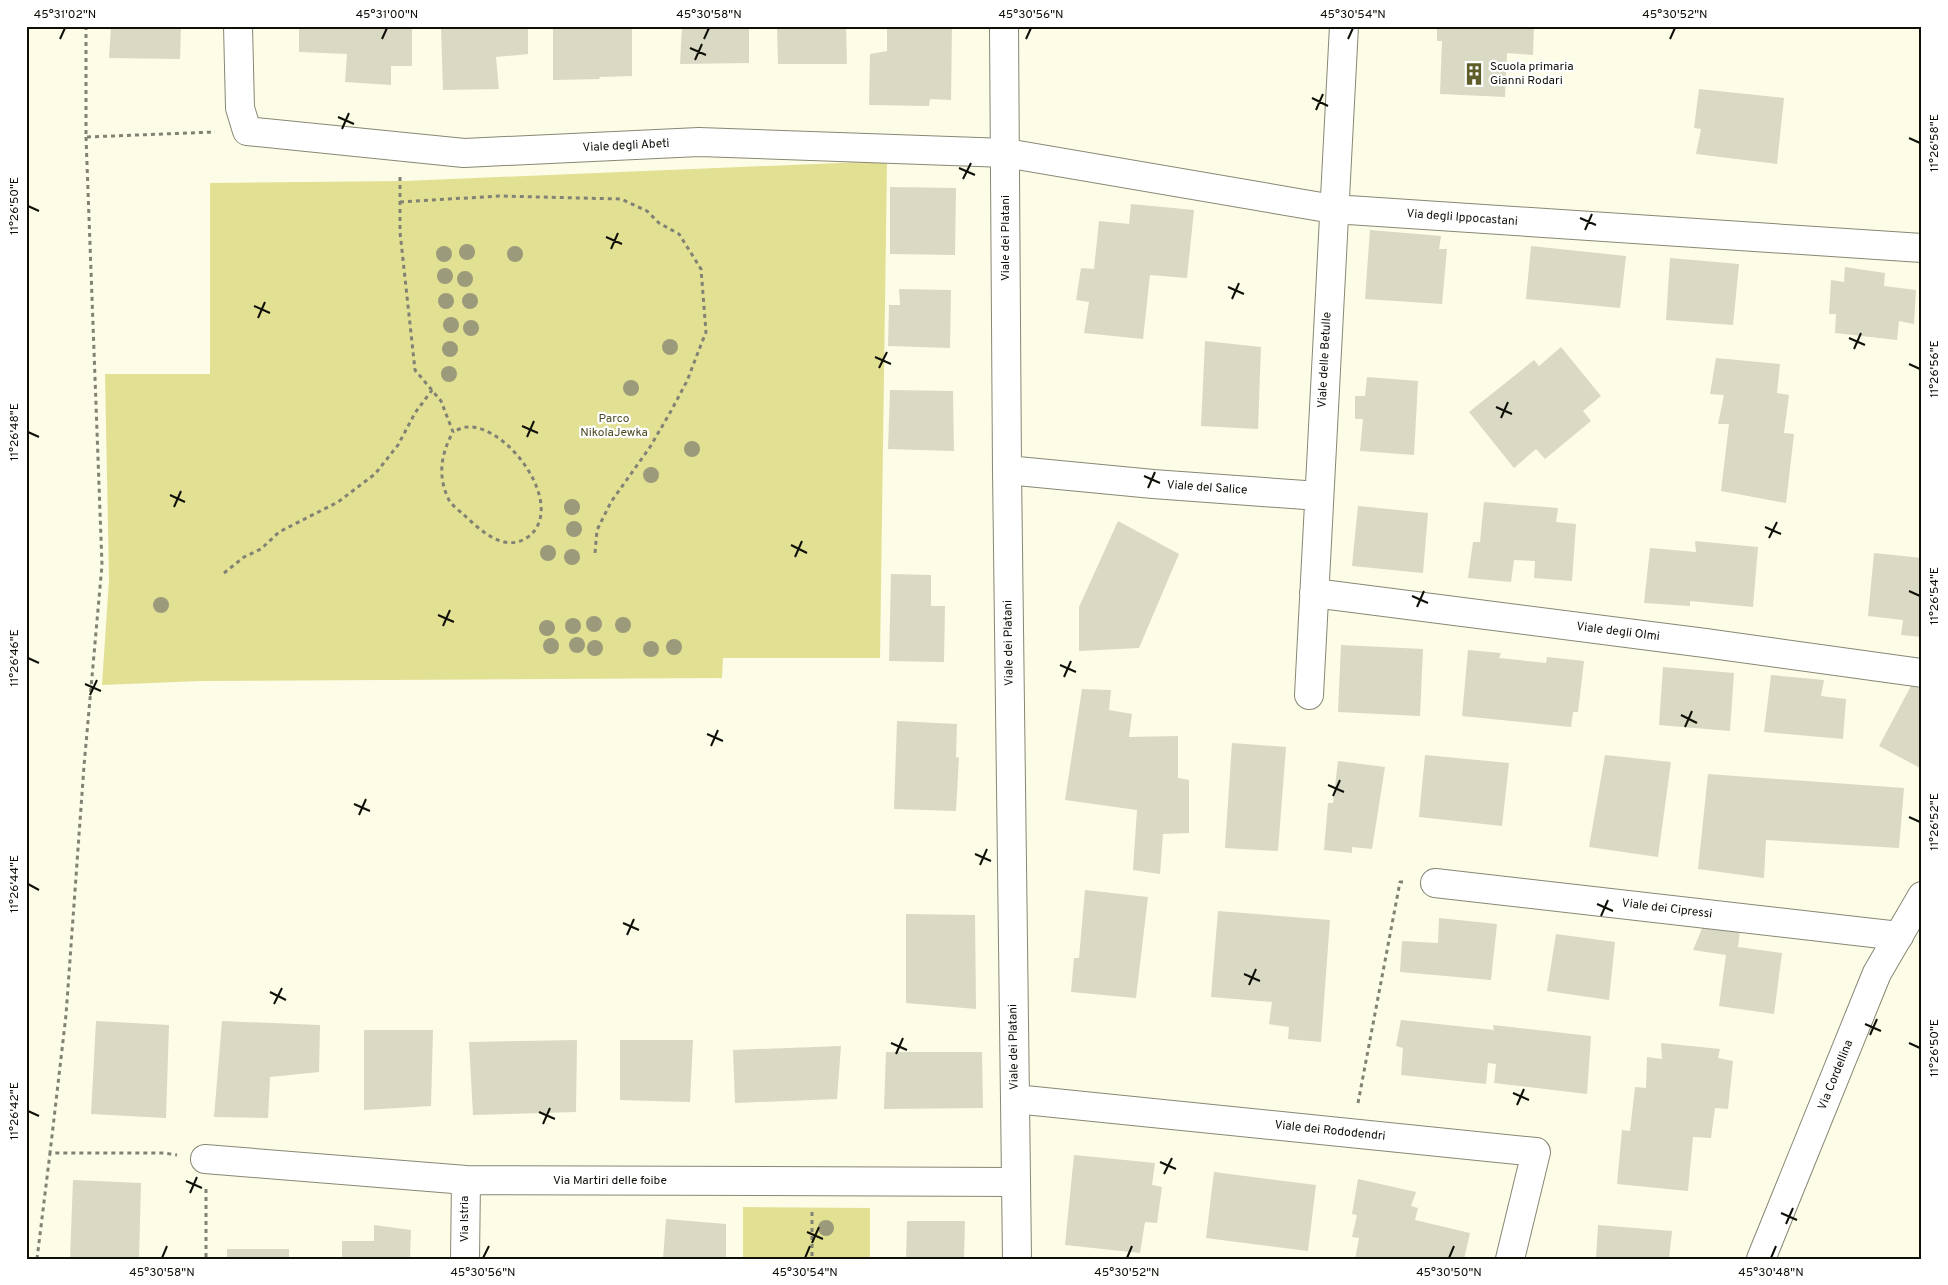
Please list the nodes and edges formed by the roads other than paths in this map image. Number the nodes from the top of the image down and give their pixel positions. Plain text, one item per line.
1 (238, 26) edge
2 (1004, 26) edge
3 (1344, 26) edge
4 (1006, 153) junction
5 (1333, 209) junction
6 (1922, 248) edge
7 (1007, 470) junction
8 (1319, 496) junction
9 (1314, 593) junction
10 (1922, 673) edge
11 (1309, 695) dead end
12 (1435, 882) road end
13 (1922, 896) edge
14 (1899, 936) junction
15 (1015, 1099) junction
16 (205, 1159) road end
17 (466, 1180) junction
18 (1016, 1182) junction
19 (465, 1259) edge
20 (1016, 1259) edge
21 (1510, 1259) edge
22 (1761, 1259) edge

1 - 4 street, Viale degli Abeti
2 - 4 street, Viale dei Platani
3 - 5 street, Viale delle Betulle
4 - 5 street, Via degli Ippocastani
4 - 7 street, Viale dei Platani
5 - 6 street, Via degli Ippocastani
5 - 8 street, Viale delle Betulle
7 - 8 street, Viale del Salice
7 - 15 street, Viale dei Platani
8 - 9 street, Viale delle Betulle
9 - 10 street, Viale degli Olmi
9 - 11 street, Viale delle Betulle
12 - 14 street, Viale dei Cipressi
13 - 14 street, Via Cordellina
14 - 22 street, Via Cordellina
15 - 18 street, Viale dei Platani
15 - 21 street, Viale dei Rododendri
16 - 17 street, Via Martiri delle foibe
17 - 18 street, Via Martiri delle foibe
17 - 19 street, Via Istria
18 - 20 street, Viale dei Platani

